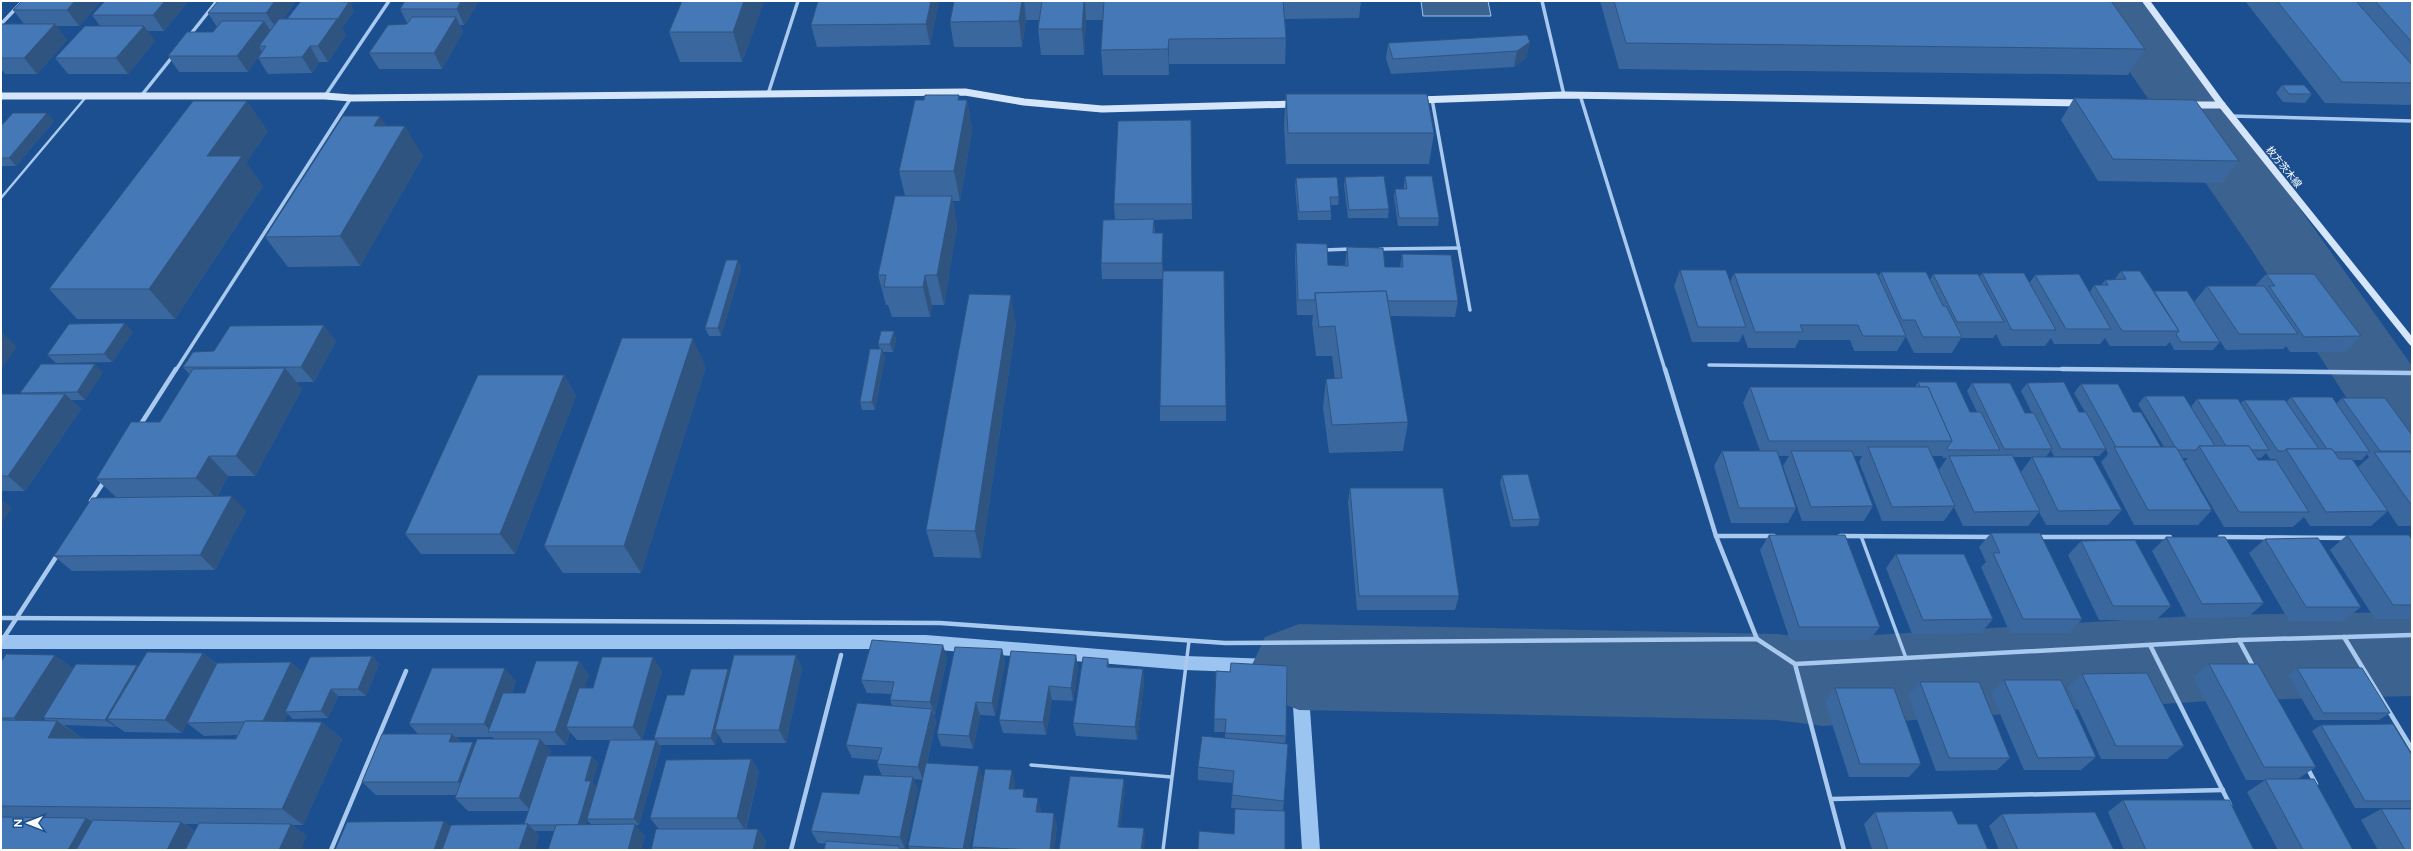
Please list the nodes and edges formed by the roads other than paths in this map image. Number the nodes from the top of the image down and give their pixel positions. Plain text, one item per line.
1 (23, 1) edge
2 (217, 1) edge
3 (389, 1) edge
4 (798, 1) edge
5 (1542, 1) edge
6 (2146, 1) edge
7 (1, 24) edge
8 (189, 37) edge
9 (174, 54) edge
10 (767, 95) junction
11 (1564, 95) junction
12 (1580, 95) junction
13 (1, 96) edge
14 (87, 96) junction
15 (141, 96) junction
16 (325, 96) junction
17 (351, 98) junction
18 (1432, 99) junction
19 (1408, 100) edge
20 (2088, 103) edge
21 (1304, 104) edge
22 (2183, 105) edge
23 (2222, 106) junction
24 (2231, 116) junction
25 (2412, 121) edge
26 (1, 198) edge
27 (1459, 248) junction
28 (1360, 249) edge
29 (1375, 249) edge
30 (1321, 250) edge
31 (1470, 310) dead end
32 (2412, 342) edge
33 (1709, 365) dead end
34 (2412, 373) edge
35 (136, 431) edge
36 (106, 478) edge
37 (89, 505) edge
38 (1716, 536) junction
39 (1777, 536) edge
40 (1831, 536) edge
41 (1861, 536) junction
42 (1997, 537) edge
43 (2029, 537) edge
44 (2172, 537) edge
45 (2212, 537) edge
46 (2356, 538) edge
47 (59, 551) edge
48 (1, 618) edge
49 (16, 618) junction
50 (2412, 635) edge
51 (2344, 637) junction
52 (1757, 639) junction
53 (2239, 640) junction
54 (1189, 641) junction
55 (1, 642) edge
56 (2150, 645) junction
57 (841, 655) dead end
58 (1906, 658) junction
59 (1795, 664) junction
60 (406, 671) dead end
61 (2258, 674) edge
62 (2412, 749) edge
63 (2302, 759) edge
64 (1031, 765) dead end
65 (1171, 777) junction
66 (2317, 787) edge
67 (2223, 790) junction
68 (1832, 799) junction
69 (2233, 810) edge
70 (331, 850) edge
71 (791, 850) edge
72 (1163, 850) edge
73 (1844, 850) edge

1 - 7 street
2 - 8 street
3 - 16 street
4 - 10 street
5 - 11 street
6 - 23 street, 枚方茨木線
9 - 15 street
10 - 17 street
10 - 21 street
11 - 12 street
11 - 18 street
12 - 20 street
12 - 38 street
13 - 14 street
14 - 15 street
14 - 26 lane
15 - 16 street
16 - 17 street
17 - 35 street
18 - 19 street
18 - 27 street
22 - 23 street
23 - 24 street, 枚方茨木線
24 - 25 street
24 - 32 street, 枚方茨木線
27 - 29 street
27 - 31 street
28 - 30 street
33 - 34 street
36 - 37 street
38 - 39 street
38 - 52 street
40 - 41 street
41 - 42 street
41 - 58 lane
43 - 44 street
45 - 46 street
47 - 49 street
48 - 49 street
49 - 54 street
49 - 55 street
50 - 51 street
51 - 53 street
51 - 62 street
52 - 54 street
52 - 59 street
53 - 56 street
53 - 61 street
54 - 65 lane
56 - 58 street
56 - 67 street
57 - 71 street
58 - 59 street
59 - 68 street
60 - 70 street
63 - 66 street
64 - 65 lane
65 - 72 lane
67 - 68 street
67 - 69 street
68 - 73 street

